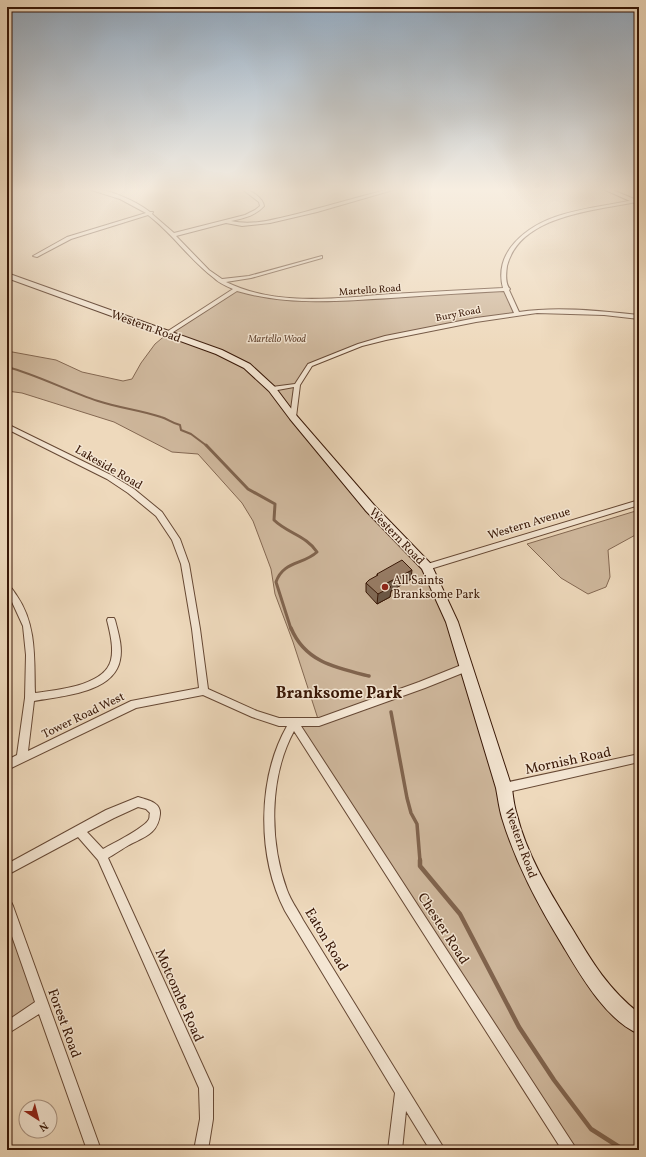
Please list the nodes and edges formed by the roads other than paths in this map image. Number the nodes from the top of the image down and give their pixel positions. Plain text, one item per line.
1 (60, 243) edge
2 (181, 243) edge
3 (517, 243) edge
4 (35, 256) dead end
5 (320, 257) dead end
6 (7, 275) edge
7 (221, 281) junction
8 (236, 289) junction
9 (506, 289) junction
10 (517, 313) junction
11 (639, 317) edge
12 (167, 334) junction
13 (297, 385) junction
14 (272, 389) junction
15 (293, 417) junction
16 (7, 426) edge
17 (639, 502) edge
18 (427, 567) junction
19 (7, 588) edge
20 (111, 620) dead end
21 (467, 667) junction
22 (204, 691) junction
23 (30, 698) junction
24 (294, 723) junction
25 (22, 757) junction
26 (639, 758) edge
27 (7, 765) edge
28 (504, 788) junction
29 (79, 831) junction
30 (102, 856) junction
31 (7, 870) edge
32 (7, 906) edge
33 (42, 1005) junction
34 (639, 1025) edge
35 (7, 1028) edge
36 (402, 1093) junction
37 (94, 1150) edge
38 (201, 1150) edge
39 (396, 1150) edge
40 (438, 1150) edge
41 (570, 1150) edge

1 - 4 street
2 - 7 street, Martello Road
3 - 9 street
5 - 7 street
6 - 12 street, Western Road
7 - 8 street, Martello Road
8 - 9 street, Martello Road
8 - 12 street
9 - 10 street
10 - 11 street, Bury Road
10 - 13 street, Bury Road
12 - 14 street, Western Road
13 - 14 street
13 - 15 street, Bury Road
14 - 15 street, Western Road
15 - 18 street, Western Road
16 - 22 street, Lakeside Road
17 - 18 street, Western Avenue
18 - 21 street, Western Road
19 - 23 street
20 - 23 street
21 - 24 street
21 - 28 street, Western Road
22 - 24 street
22 - 25 street, Tower Road West
23 - 25 street
24 - 36 street, Eaton Road
24 - 41 street, Chester Road
25 - 27 street, Tower Road West
26 - 28 street, Mornish Road
28 - 34 street, Western Road
29 - 30 street, Motcombe Road
29 - 30 street
29 - 31 street
30 - 38 street, Motcombe Road
32 - 33 street, Forest Road
33 - 35 street
33 - 37 street, Forest Road
36 - 39 street
36 - 40 street, Eaton Road

